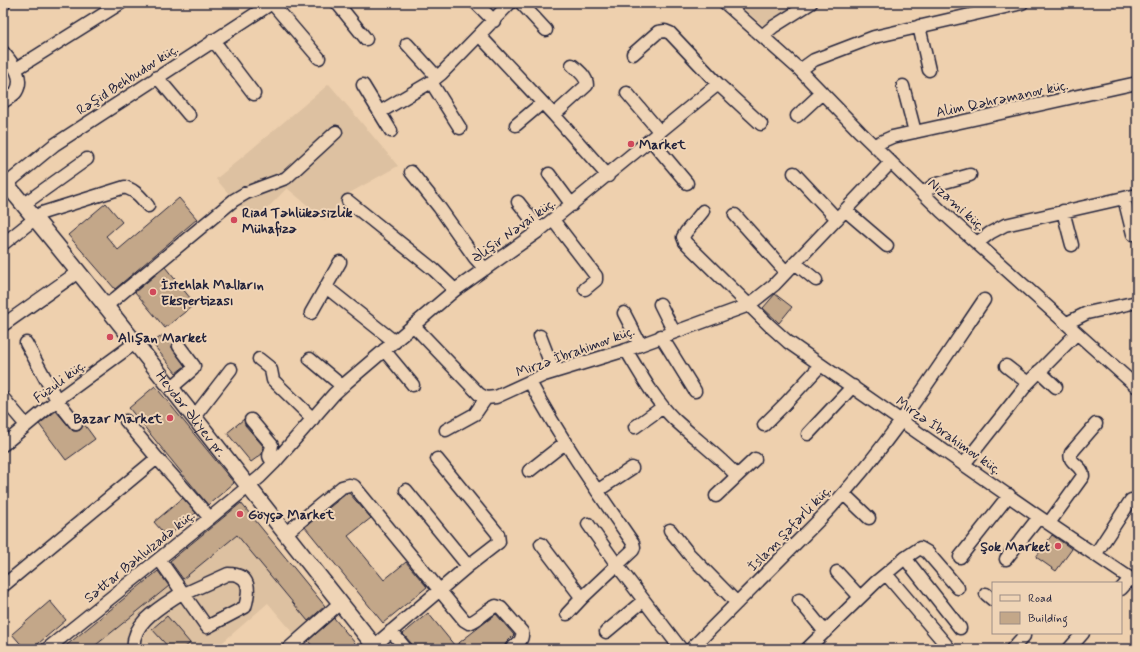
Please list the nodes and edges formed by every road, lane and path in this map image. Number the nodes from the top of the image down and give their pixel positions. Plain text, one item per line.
1 (121, 3) edge
2 (272, 3) edge
3 (337, 3) edge
4 (476, 3) edge
5 (510, 3) edge
6 (521, 3) edge
7 (725, 3) edge
8 (1022, 3) edge
9 (804, 5) edge
10 (494, 21) junction
11 (919, 26) junction
12 (546, 30) dead end
13 (479, 35) junction
14 (762, 36) junction
15 (213, 40) junction
16 (366, 40) dead end
17 (407, 44) dead end
18 (3, 52) edge
19 (633, 54) dead end
20 (319, 58) dead end
21 (572, 65) dead end
22 (16, 69) junction
23 (800, 70) junction
24 (929, 70) dead end
25 (157, 77) junction
26 (434, 79) junction
27 (1137, 83) edge
28 (718, 84) junction
29 (363, 86) dead end
30 (903, 86) dead end
31 (627, 93) dead end
32 (822, 93) junction
33 (254, 94) dead end
34 (3, 102) edge
35 (542, 103) junction
36 (380, 112) junction
37 (189, 115) dead end
38 (554, 115) junction
39 (797, 116) dead end
40 (761, 124) dead end
41 (516, 125) dead end
42 (460, 128) dead end
43 (391, 131) dead end
44 (336, 132) dead end
45 (915, 132) junction
46 (656, 136) junction
47 (874, 145) junction
48 (87, 159) dead end
49 (891, 162) junction
50 (411, 172) dead end
51 (794, 173) dead end
52 (549, 174) dead end
53 (970, 175) dead end
54 (608, 176) junction
55 (687, 183) dead end
56 (4, 184) edge
57 (922, 194) junction
58 (1137, 195) edge
59 (1124, 198) junction
60 (348, 201) dead end
61 (518, 202) dead end
62 (24, 204) junction
63 (572, 205) junction
64 (148, 206) dead end
65 (703, 210) dead end
66 (845, 210) junction
67 (1063, 211) junction
68 (735, 215) dead end
69 (35, 218) junction
70 (836, 218) junction
71 (553, 220) junction
72 (540, 230) junction
73 (1133, 234) dead end
74 (977, 243) junction
75 (3, 244) edge
76 (1072, 245) dead end
77 (887, 246) dead end
78 (340, 262) dead end
79 (790, 267) junction
80 (485, 269) junction
81 (78, 272) junction
82 (816, 280) dead end
83 (326, 287) junction
84 (585, 289) dead end
85 (455, 290) junction
86 (984, 300) dead end
87 (1137, 302) edge
88 (660, 304) dead end
89 (749, 305) junction
90 (105, 307) junction
91 (311, 312) dead end
92 (624, 313) dead end
93 (1067, 323) junction
94 (3, 325) edge
95 (414, 326) junction
96 (674, 332) junction
97 (1077, 333) junction
98 (540, 336) dead end
99 (661, 336) junction
100 (395, 342) junction
101 (26, 343) dead end
102 (134, 343) junction
103 (640, 344) junction
104 (179, 346) dead end
105 (384, 350) junction
106 (626, 350) junction
107 (259, 359) dead end
108 (310, 359) dead end
109 (821, 365) junction
110 (1006, 366) dead end
111 (231, 369) dead end
112 (1039, 371) junction
113 (554, 372) junction
114 (530, 382) junction
115 (1028, 383) junction
116 (412, 385) dead end
117 (342, 386) junction
118 (853, 386) junction
119 (1056, 387) dead end
120 (1137, 387) edge
121 (171, 388) junction
122 (695, 391) dead end
123 (3, 398) edge
124 (486, 398) junction
125 (57, 400) junction
126 (663, 407) junction
127 (194, 417) junction
128 (313, 419) junction
129 (251, 420) dead end
130 (126, 421) dead end
131 (902, 421) junction
132 (76, 424) dead end
133 (1096, 424) dead end
134 (26, 425) junction
135 (764, 425) dead end
136 (635, 427) dead end
137 (446, 430) dead end
138 (808, 434) dead end
139 (566, 442) junction
140 (3, 445) edge
141 (157, 458) junction
142 (437, 459) dead end
143 (755, 459) dead end
144 (274, 463) junction
145 (964, 464) junction
146 (632, 468) dead end
147 (529, 471) dead end
148 (737, 476) junction
149 (249, 486) junction
150 (406, 490) dead end
151 (597, 491) junction
152 (844, 494) junction
153 (1009, 495) junction
154 (716, 496) dead end
155 (1131, 500) dead end
156 (210, 518) junction
157 (869, 518) dead end
158 (1044, 520) junction
159 (588, 524) dead end
160 (670, 530) dead end
161 (286, 534) junction
162 (541, 544) dead end
163 (1095, 555) junction
164 (960, 557) dead end
165 (905, 558) junction
166 (159, 559) junction
167 (1006, 559) dead end
168 (617, 565) junction
169 (468, 566) junction
170 (837, 572) dead end
171 (886, 574) junction
172 (1134, 581) edge
173 (3, 586) edge
174 (958, 588) dead end
175 (1122, 588) edge
176 (439, 590) junction
177 (183, 593) junction
178 (860, 597) junction
179 (582, 598) junction
180 (799, 600) dead end
181 (643, 601) junction
182 (340, 603) junction
183 (737, 603) junction
184 (567, 614) dead end
185 (960, 628) dead end
186 (391, 631) junction
187 (606, 632) dead end
188 (825, 632) junction
189 (1024, 634) edge
190 (1082, 634) edge
191 (375, 647) edge
192 (948, 647) dead end
193 (47, 649) edge
194 (134, 649) edge
195 (288, 649) edge
196 (406, 649) edge
197 (511, 649) edge
198 (680, 649) edge
199 (691, 649) edge
200 (807, 649) edge
201 (1012, 649) edge
202 (1069, 649) edge

1 - 22 street
2 - 15 street, Rəşid Behbudov küç.
2 - 20 street
3 - 16 street
4 - 10 street
5 - 10 street
6 - 12 street
7 - 14 street, Nizami küç.
8 - 11 street
9 - 14 street
10 - 13 street
11 - 23 street
11 - 24 street
13 - 26 street
13 - 35 street
14 - 23 street, Nizami küç.
15 - 25 street, Rəşid Behbudov küç.
15 - 33 street
17 - 26 street
18 - 22 street
19 - 28 street
21 - 38 street
22 - 34 street
23 - 32 street, Nizami küç.
25 - 37 street
25 - 56 street, Rəşid Behbudov küç.
26 - 36 street
26 - 42 street
27 - 45 street, Alim Qəhrəmanov küç.
28 - 40 street
28 - 46 street, Əlişir Nəvai küç.
29 - 36 street
30 - 45 street
31 - 46 street
32 - 39 street
32 - 47 street, Nizami küç.
35 - 38 street
35 - 41 street
36 - 43 street
38 - 54 street
44 - 90 street
45 - 47 street, Alim Qəhrəmanov küç.
46 - 54 street, Əlişir Nəvai küç.
46 - 55 street
47 - 49 street, Nizami küç.
48 - 62 street
49 - 57 street, Nizami küç.
49 - 66 street, Mirzə İbrahimov küç.
50 - 80 street
51 - 70 street
52 - 63 street
53 - 57 street
54 - 63 street, Əlişir Nəvai küç.
56 - 62 main road, Heydər Əliyev pr.
57 - 74 street, Nizami küç.
58 - 59 street
59 - 67 street
59 - 73 street
60 - 85 street
61 - 72 street
62 - 69 main road, Heydər Əliyev pr.
63 - 71 street, Əlişir Nəvai küç.
64 - 69 street
65 - 89 street
66 - 70 street, Mirzə İbrahimov küç.
66 - 77 street
67 - 74 street
67 - 76 street
68 - 79 street
69 - 75 street
69 - 81 main road, Heydər Əliyev pr.
70 - 79 street, Mirzə İbrahimov küç.
71 - 72 street, Əlişir Nəvai küç.
71 - 84 street
72 - 80 street, Əlişir Nəvai küç.
74 - 93 street, Nizami küç.
78 - 83 street
79 - 82 street
79 - 89 street, Mirzə İbrahimov küç.
80 - 85 street, Əlişir Nəvai küç.
81 - 90 main road, Heydər Əliyev pr.
81 - 94 street
83 - 91 street
83 - 100 street
85 - 95 street, Əlişir Nəvai küç.
86 - 131 street, İslam Şəfərli küç.
87 - 93 street
88 - 96 street
89 - 96 street, Mirzə İbrahimov küç.
89 - 109 street, Mirzə İbrahimov küç.
90 - 102 main road, Heydər Əliyev pr.
92 - 103 street
93 - 97 street, Nizami küç.
95 - 100 street, Əlişir Nəvai küç.
95 - 124 street
96 - 99 street, Mirzə İbrahimov küç.
97 - 112 street
97 - 120 street, Nizami küç.
98 - 113 street
99 - 103 street, Mirzə İbrahimov küç.
99 - 122 street
100 - 105 street, Əlişir Nəvai küç.
101 - 125 street
102 - 121 main road, Heydər Əliyev pr.
102 - 125 street, Füzuli küç.
103 - 106 street, Mirzə İbrahimov küç.
104 - 121 street
105 - 116 street
105 - 117 street, Əlişir Nəvai küç.
106 - 113 street, Mirzə İbrahimov küç.
106 - 126 street
107 - 128 street
108 - 117 street
109 - 118 street, Mirzə İbrahimov küç.
109 - 135 street
110 - 115 street
111 - 127 street
112 - 115 street
112 - 119 street
113 - 114 street, Mirzə İbrahimov küç.
114 - 124 street, Mirzə İbrahimov küç.
114 - 139 street
115 - 145 street
117 - 128 street, Əlişir Nəvai küç.
118 - 131 street, Mirzə İbrahimov küç.
118 - 138 street
121 - 127 main road, Heydər Əliyev pr.
123 - 134 street
124 - 137 street
125 - 132 street
125 - 134 street, Füzuli küç.
126 - 136 street
126 - 148 street
127 - 149 main road, Heydər Əliyev pr.
128 - 144 street, Əlişir Nəvai küç.
129 - 144 street
130 - 141 street
131 - 145 street, Mirzə İbrahimov küç.
131 - 152 street, İslam Şəfərli küç.
133 - 158 street
134 - 140 street, Füzuli küç.
139 - 147 street
139 - 151 street
141 - 156 street
141 - 173 street
142 - 169 street
143 - 148 street
144 - 149 street, Əlişir Nəvai küç.
145 - 153 street, Mirzə İbrahimov küç.
146 - 151 street
148 - 154 street
149 - 156 street, Səttar Bəhlulzadə küç.
149 - 161 main road, Heydər Əliyev pr.
150 - 169 street
151 - 168 street
152 - 157 street
152 - 183 street, İslam Şəfərli küç.
153 - 158 street, Mirzə İbrahimov küç.
153 - 164 street
155 - 163 street
156 - 166 street, Səttar Bəhlulzadə küç.
158 - 163 street, Mirzə İbrahimov küç.
158 - 167 street
159 - 168 street
160 - 183 street
161 - 176 street
161 - 182 main road, Heydər Əliyev pr.
162 - 179 street
163 - 172 street, Mirzə İbrahimov küç.
165 - 171 street
165 - 174 street
165 - 185 street
166 - 177 street
166 - 193 street, Səttar Bəhlulzadə küç.
168 - 179 street
168 - 181 street
169 - 176 street
170 - 178 street
171 - 178 street
171 - 192 street
172 - 175 street
176 - 186 street
176 - 197 street
177 - 177 street
177 - 194 street
178 - 188 street
179 - 184 street
180 - 188 street
181 - 187 street
181 - 198 street
182 - 191 main road, Heydər Əliyev pr.
182 - 195 street
183 - 199 street, İslam Şəfərli küç.
186 - 191 street
186 - 196 street
188 - 200 street
189 - 201 street
190 - 202 street

